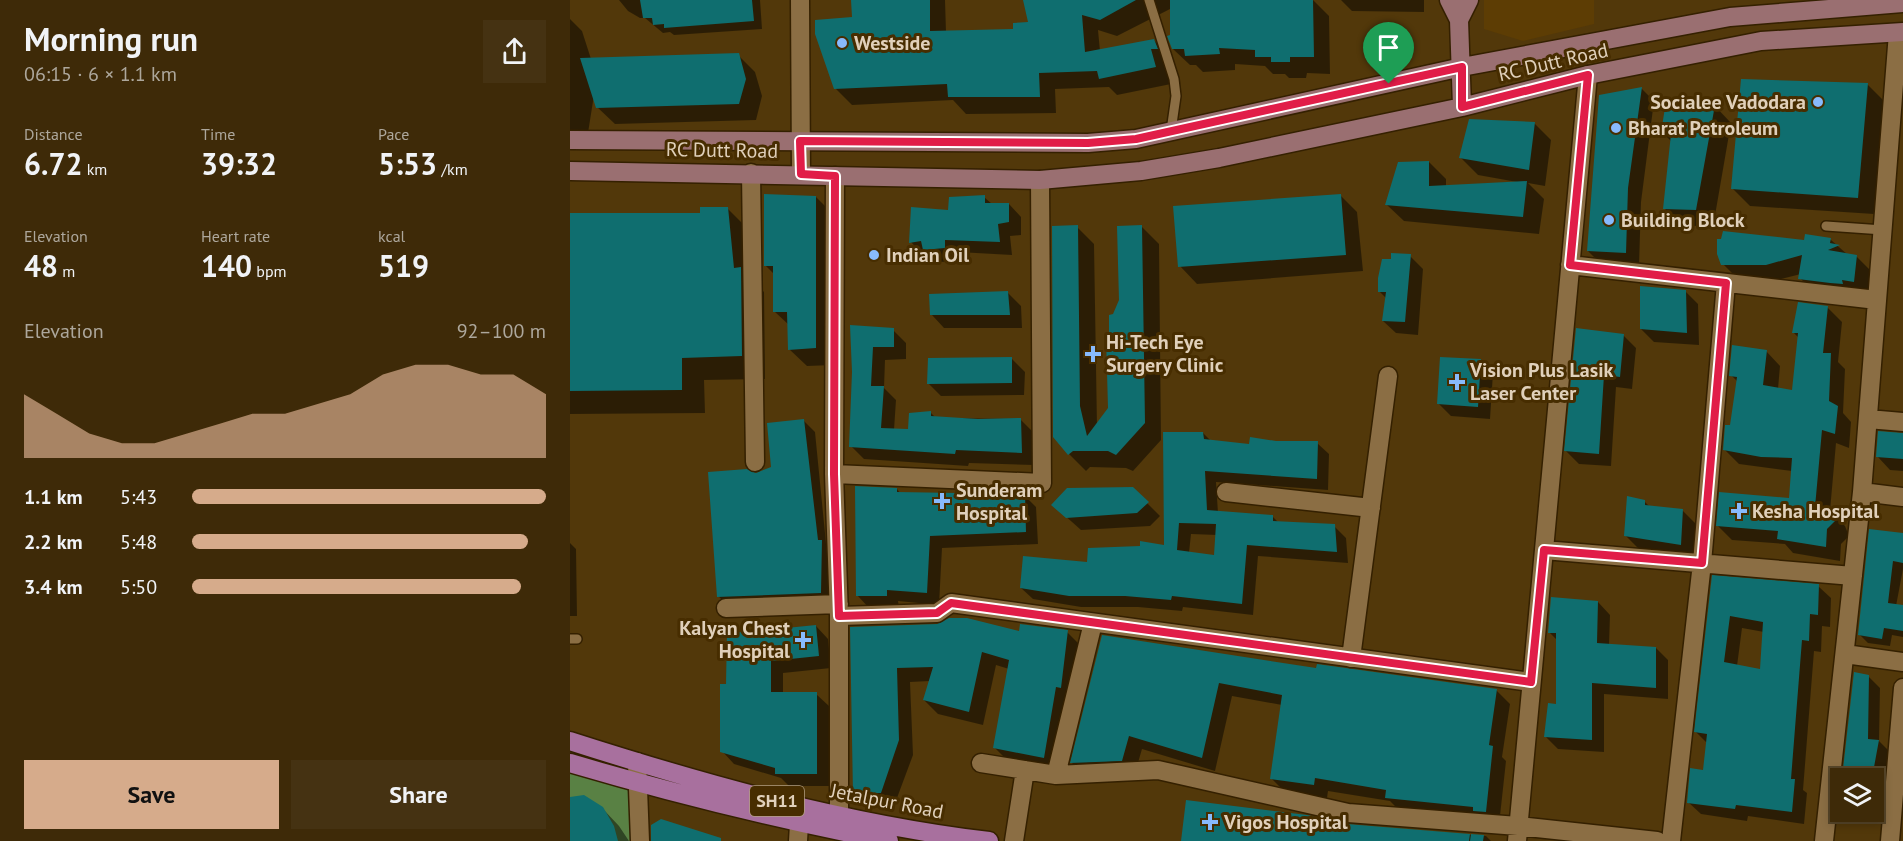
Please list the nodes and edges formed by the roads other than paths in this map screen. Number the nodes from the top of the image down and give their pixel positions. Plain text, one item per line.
1 (800, 0) edge
2 (1149, 0) edge
3 (1449, 0) edge
4 (1469, 0) edge
5 (1903, 3) edge
6 (1460, 20) junction
7 (1901, 33) edge
8 (1462, 67) junction
9 (1588, 75) junction
10 (1462, 107) junction
11 (1171, 133) junction
12 (570, 140) edge
13 (800, 141) junction
14 (570, 171) edge
15 (750, 173) junction
16 (801, 174) junction
17 (835, 176) junction
18 (1040, 180) junction
19 (1826, 226) dead end
20 (1883, 230) junction
21 (1570, 265) junction
22 (1726, 283) junction
23 (1877, 300) junction
24 (1388, 375) dead end
25 (1868, 419) junction
26 (1903, 422) edge
27 (755, 462) dead end
28 (834, 474) junction
29 (1226, 492) dead end
30 (1862, 492) junction
31 (1903, 497) edge
32 (1371, 507) junction
33 (1544, 550) junction
34 (1702, 563) junction
35 (1853, 576) junction
36 (726, 608) dead end
37 (839, 610) junction
38 (1093, 623) junction
39 (1845, 654) junction
40 (1351, 658) junction
41 (1903, 662) edge
42 (1531, 682) junction
43 (1903, 688) edge
44 (570, 741) edge
45 (637, 762) junction
46 (981, 763) dead end
47 (570, 764) edge
48 (1025, 770) junction
49 (1056, 775) junction
50 (636, 783) junction
51 (799, 823) edge
52 (839, 823) junction
53 (1517, 834) edge
54 (640, 841) edge
55 (889, 841) edge
56 (989, 841) edge
57 (1014, 841) edge
58 (1657, 841) edge
59 (1671, 841) edge
60 (1824, 841) edge
61 (1890, 841) edge

1 - 13 street
2 - 11 lane
3 - 6 main road
4 - 6 main road
5 - 8 main road, RC Dutt Road
6 - 8 main road
7 - 9 main road, RC Dutt Road
7 - 20 street
8 - 10 main road
8 - 11 main road, RC Dutt Road
9 - 10 main road, RC Dutt Road
9 - 21 street
10 - 18 main road, RC Dutt Road
11 - 13 main road, RC Dutt Road
12 - 13 main road, RC Dutt Road
13 - 16 street
14 - 15 main road, RC Dutt Road
15 - 16 main road, RC Dutt Road
15 - 27 street
16 - 17 main road, RC Dutt Road
17 - 18 main road, RC Dutt Road
17 - 28 street
18 - 28 street
19 - 20 lane
20 - 23 street
21 - 22 street
21 - 33 street
22 - 23 street
22 - 34 street
23 - 25 street
24 - 32 street
25 - 26 street
25 - 30 street
28 - 37 street
29 - 32 street
30 - 31 street
30 - 35 street
32 - 40 street
33 - 34 street
33 - 42 street
34 - 35 street
34 - 59 street
35 - 39 street
36 - 37 street
37 - 38 street
37 - 52 street
38 - 40 street
38 - 49 street
39 - 41 street
39 - 60 street
40 - 42 street
42 - 53 street
43 - 61 street
44 - 45 main road, Jetalpur Road / SH11
45 - 50 street
45 - 51 main road, Jetalpur Road / SH11
46 - 48 street
47 - 50 main road, Jetalpur Road / SH11
48 - 49 street
48 - 57 street
49 - 53 street
50 - 51 main road, Jetalpur Road / SH11
50 - 54 street
51 - 52 main road, Jetalpur Road / SH11
52 - 55 main road, Jetalpur Road / SH11
52 - 56 main road, Jetalpur Road / SH11
53 - 58 street

